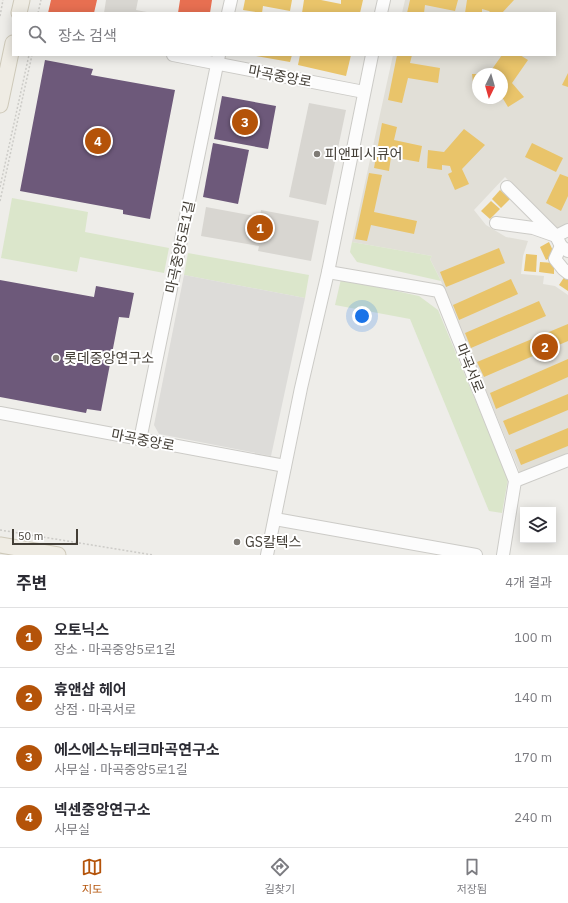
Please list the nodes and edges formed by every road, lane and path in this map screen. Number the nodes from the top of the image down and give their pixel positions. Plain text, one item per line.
1 (4, 0) edge
2 (22, 0) edge
3 (41, 0) edge
4 (231, 0) edge
5 (384, 0) edge
6 (19, 12) edge
7 (38, 12) edge
8 (228, 12) edge
9 (381, 12) edge
10 (0, 16) edge
11 (12, 48) edge
12 (29, 56) edge
13 (32, 56) edge
14 (184, 56) edge
15 (372, 56) edge
16 (218, 59) edge
17 (364, 92) junction
18 (0, 105) edge
19 (0, 187) edge
20 (507, 187) dead end
21 (0, 201) edge
22 (496, 223) dead end
23 (568, 230) edge
24 (562, 244) edge
25 (328, 272) junction
26 (568, 273) edge
27 (0, 413) edge
28 (140, 440) junction
29 (568, 460) edge
30 (285, 466) junction
31 (516, 481) junction
32 (275, 519) junction
33 (0, 530) edge
34 (0, 545) edge
35 (58, 555) edge
36 (153, 555) edge
37 (267, 555) edge
38 (476, 555) edge
39 (504, 555) edge

1 - 10 path
2 - 6 main road
3 - 7 path
4 - 8 street
5 - 9 street
11 - 18 main road
12 - 19 path
13 - 21 path
14 - 16 street, 마곡중앙로
15 - 17 street
16 - 17 street, 마곡중앙로
16 - 28 street, 마곡중앙5로1길
17 - 25 street
20 - 24 street
22 - 24 street
23 - 24 street
24 - 26 street
25 - 30 street
25 - 31 street, 마곡서로
27 - 28 street, 마곡중앙로
28 - 30 street, 마곡중앙로
29 - 31 street
30 - 32 street
31 - 39 street
32 - 37 street
32 - 38 street
33 - 36 path
34 - 35 main road

